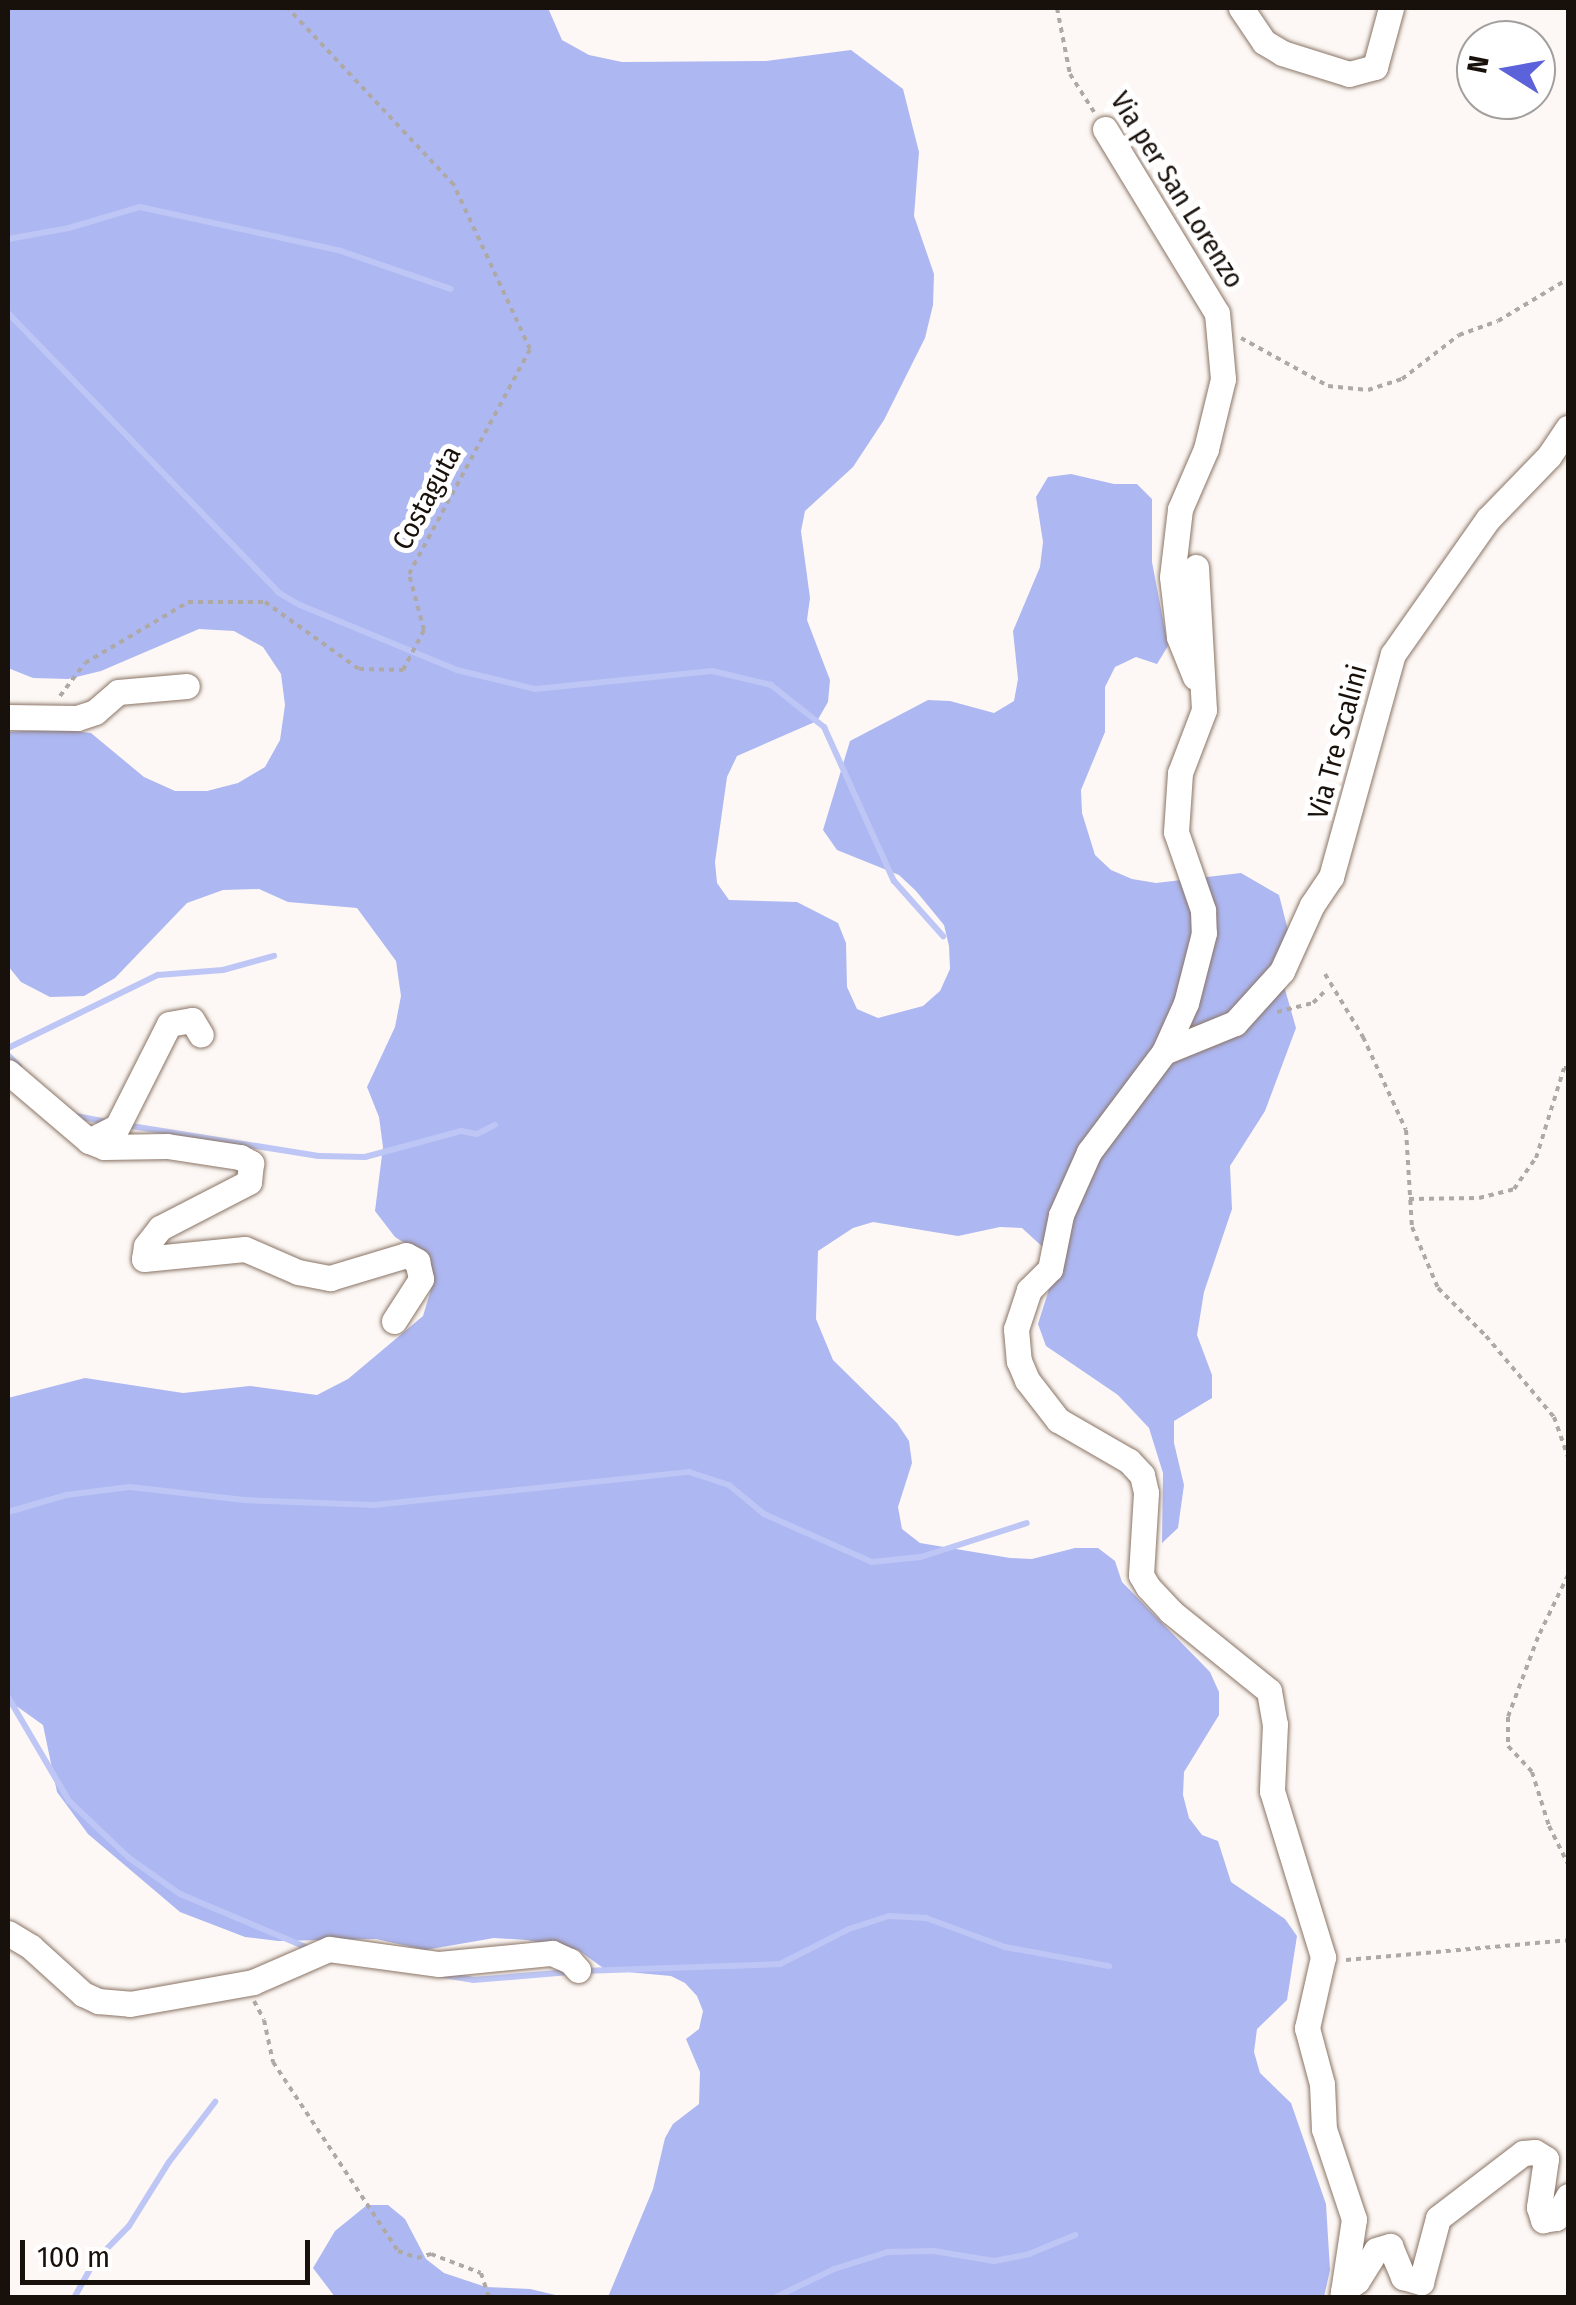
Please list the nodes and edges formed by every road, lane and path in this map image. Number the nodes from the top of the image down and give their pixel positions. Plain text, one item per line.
1 (288, 8) edge
2 (1057, 8) edge
3 (1241, 8) edge
4 (1391, 8) edge
5 (1104, 129) joint
6 (1568, 278) edge
7 (1218, 328) junction
8 (1568, 428) edge
9 (1196, 567) dead end
10 (187, 686) dead end
11 (1202, 696) junction
12 (8, 716) edge
13 (42, 717) junction
14 (1325, 974) dead end
15 (1327, 989) dead end
16 (1269, 1014) dead end
17 (202, 1035) dead end
18 (1164, 1052) junction
19 (1568, 1068) edge
20 (8, 1072) edge
21 (89, 1141) junction
22 (1409, 1199) junction
23 (394, 1321) dead end
24 (1568, 1457) edge
25 (1568, 1575) edge
26 (1568, 1864) edge
27 (8, 1933) edge
28 (1568, 1940) edge
29 (1321, 1964) junction
30 (578, 1970) dead end
31 (244, 1984) junction
32 (1568, 2196) edge
33 (1342, 2294) edge
34 (494, 2298) edge

1 - 13 path, Costaguta
2 - 5 path, Via per San Lorenzo
3 - 4 street
5 - 7 street, Via per San Lorenzo
6 - 7 path
7 - 11 street, Via per San Lorenzo
8 - 18 street, Via Tre Scalini
9 - 11 street
10 - 13 street
11 - 18 street
12 - 13 street
14 - 22 path
15 - 16 path
17 - 21 street
18 - 29 street
19 - 22 path
20 - 21 street
21 - 23 street
22 - 24 path
25 - 26 path
27 - 31 street
28 - 29 path
29 - 33 street
30 - 31 street
31 - 34 path
32 - 33 street

